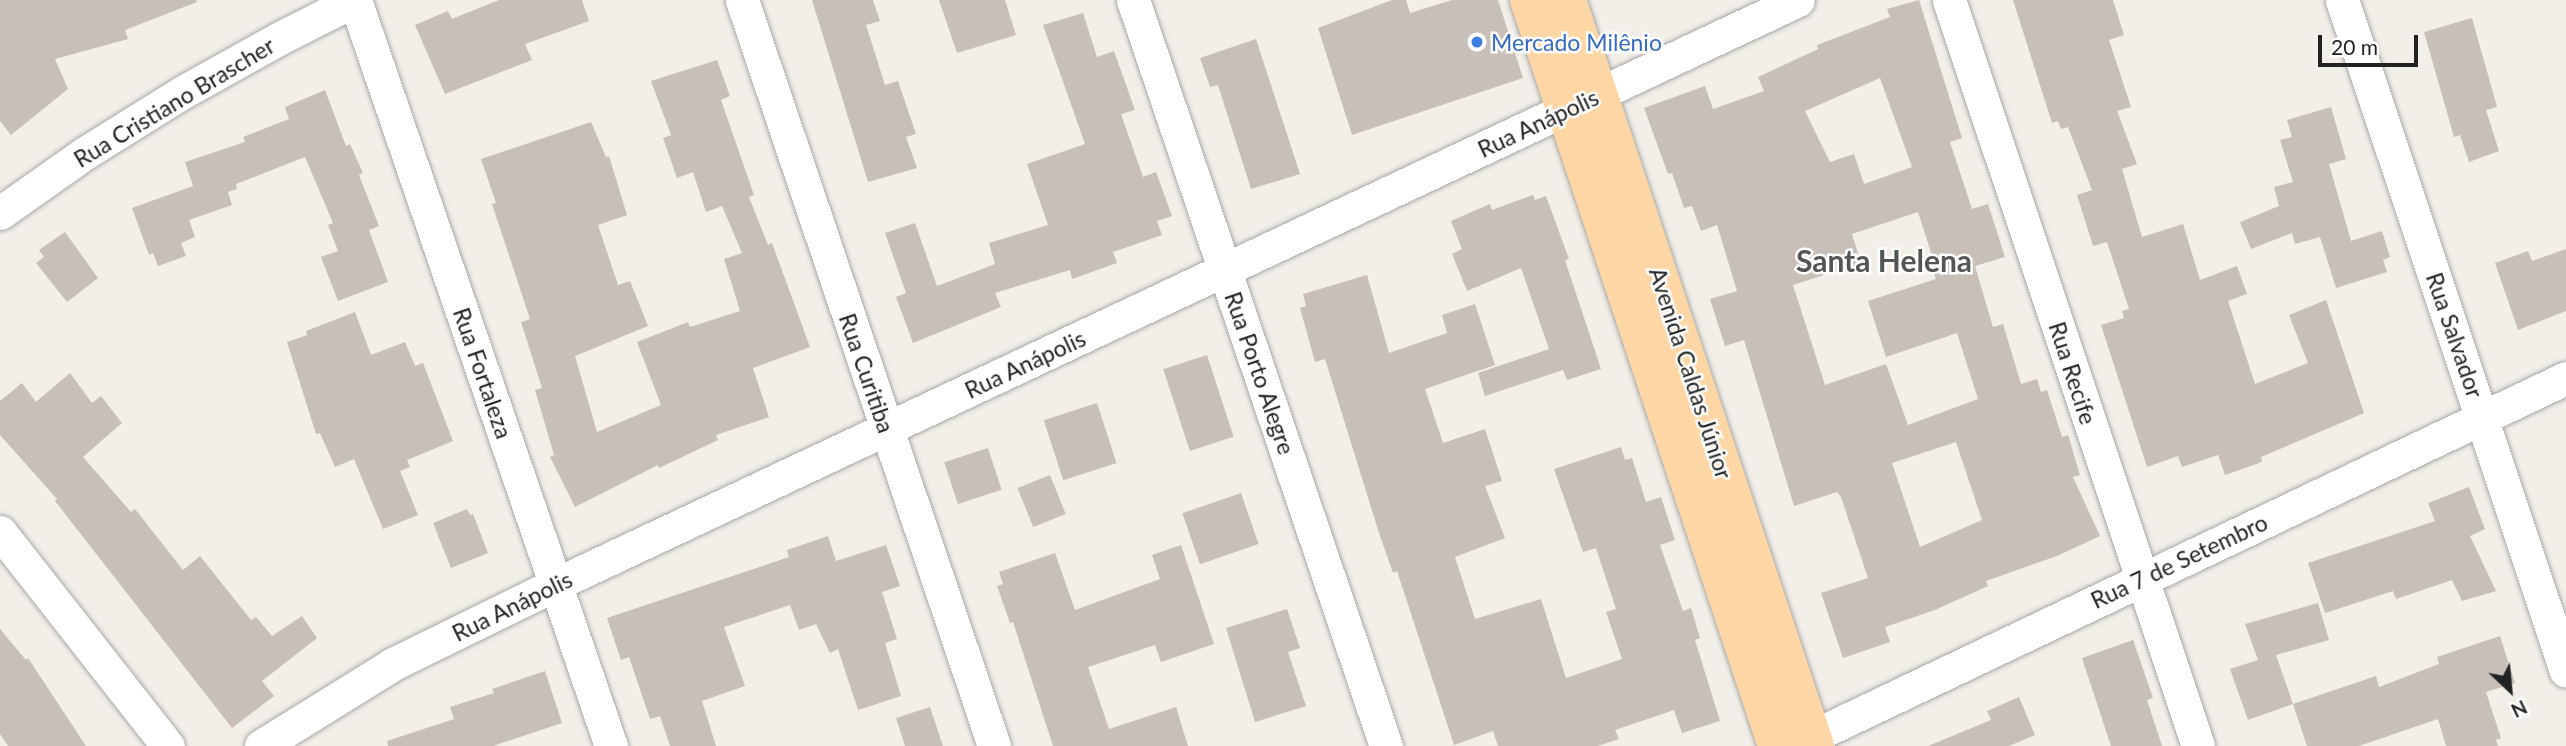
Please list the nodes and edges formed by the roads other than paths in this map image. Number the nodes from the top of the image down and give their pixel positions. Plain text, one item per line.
1 (355, 0) edge
2 (742, 0) edge
3 (1133, 0) edge
4 (1529, 0) edge
5 (1567, 0) edge
6 (1798, 0) edge
7 (1949, 0) edge
8 (2342, 0) edge
9 (1582, 102) junction
10 (0, 213) edge
11 (1225, 270) junction
12 (2566, 377) edge
13 (2483, 417) junction
14 (886, 429) junction
15 (0, 532) edge
16 (2141, 579) junction
17 (556, 584) junction
18 (2566, 671) edge
19 (1799, 744) edge
20 (168, 746) edge
21 (261, 746) edge
22 (611, 746) edge
23 (994, 746) edge
24 (1386, 746) edge
25 (2198, 746) edge

1 - 10 street, Rua Cristiano Brascher
1 - 17 street, Rua Fortaleza
2 - 14 street, Rua Curitiba
3 - 11 street, Rua Porto Alegre
4 - 9 main road, Avenida Caldas Júnior
5 - 9 main road, Avenida Caldas Júnior
6 - 9 street, Rua Anápolis
7 - 16 street, Rua Recife
8 - 13 street, Rua Salvador
9 - 11 street, Rua Anápolis
9 - 19 main road, Avenida Caldas Júnior
11 - 14 street, Rua Anápolis
11 - 24 street, Rua Porto Alegre
12 - 13 street, Rua 7 de Setembro
13 - 16 street, Rua 7 de Setembro
13 - 18 street, Rua Salvador
14 - 17 street, Rua Anápolis
14 - 23 street, Rua Curitiba
15 - 20 street
16 - 19 street, Rua 7 de Setembro
16 - 25 street, Rua Recife
17 - 21 street, Rua Anápolis
17 - 22 street, Rua Fortaleza

